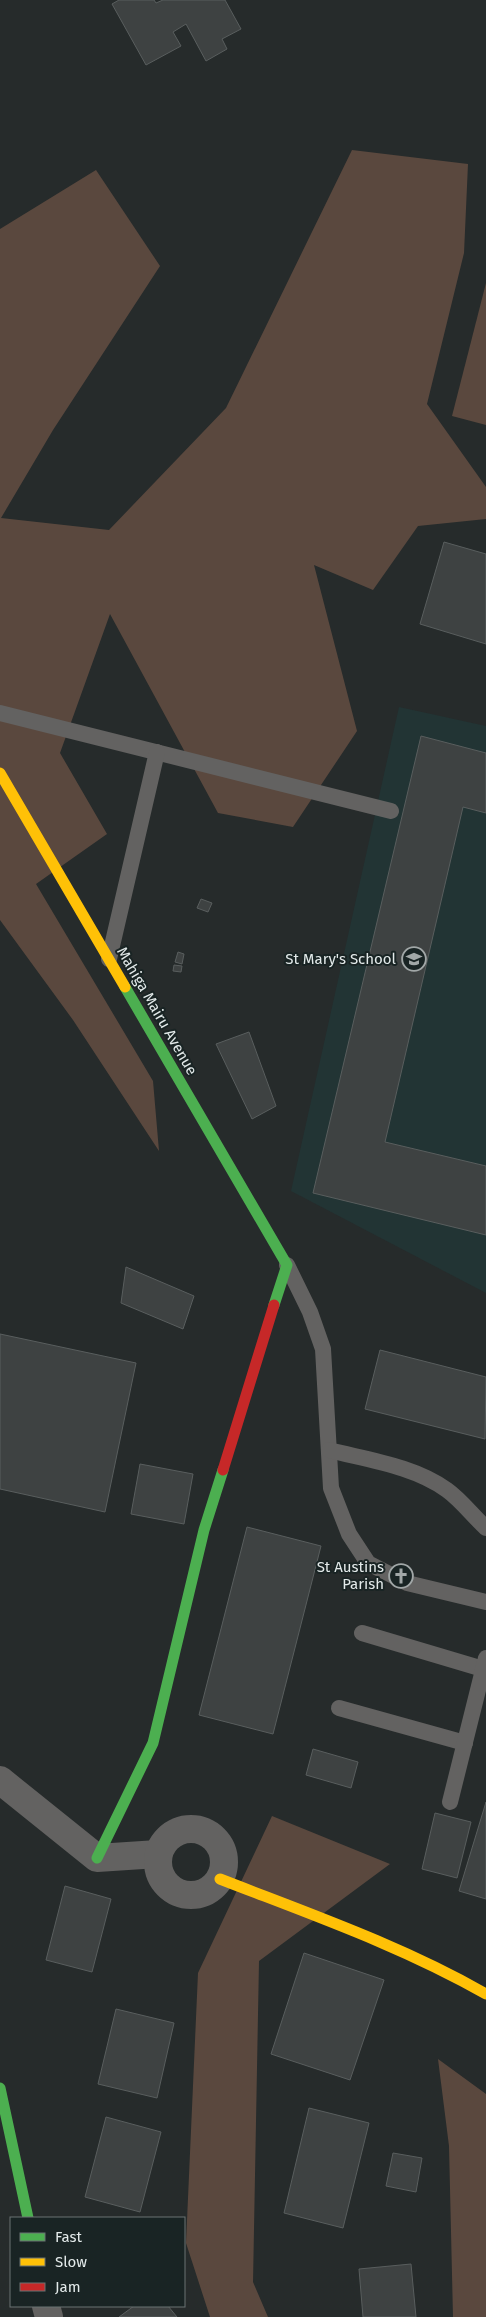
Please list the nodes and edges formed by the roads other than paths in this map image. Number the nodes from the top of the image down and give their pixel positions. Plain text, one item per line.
1 (0, 713) edge
2 (157, 752) junction
3 (0, 773) edge
4 (391, 811) dead end
5 (109, 959) junction
6 (287, 1265) junction
7 (329, 1450) junction
8 (486, 1528) edge
9 (486, 1602) edge
10 (362, 1633) dead end
11 (485, 1664) edge
12 (339, 1708) dead end
13 (465, 1742) junction
14 (0, 1780) edge
15 (450, 1802) dead end
16 (158, 1854) junction
17 (97, 1858) junction
18 (220, 1879) junction
19 (486, 1994) edge
20 (0, 2088) edge
21 (28, 2217) edge

1 - 2 lane
2 - 4 lane
2 - 5 lane
3 - 5 street, Mahiga Mairu Avenue
5 - 6 street, Mahiga Mairu Avenue
6 - 7 lane
6 - 17 street
7 - 8 lane
7 - 9 lane
10 - 11 lane
11 - 13 lane
12 - 13 lane
13 - 15 lane
14 - 17 street
16 - 17 street
16 - 18 street
16 - 18 street
18 - 19 street
20 - 21 street

